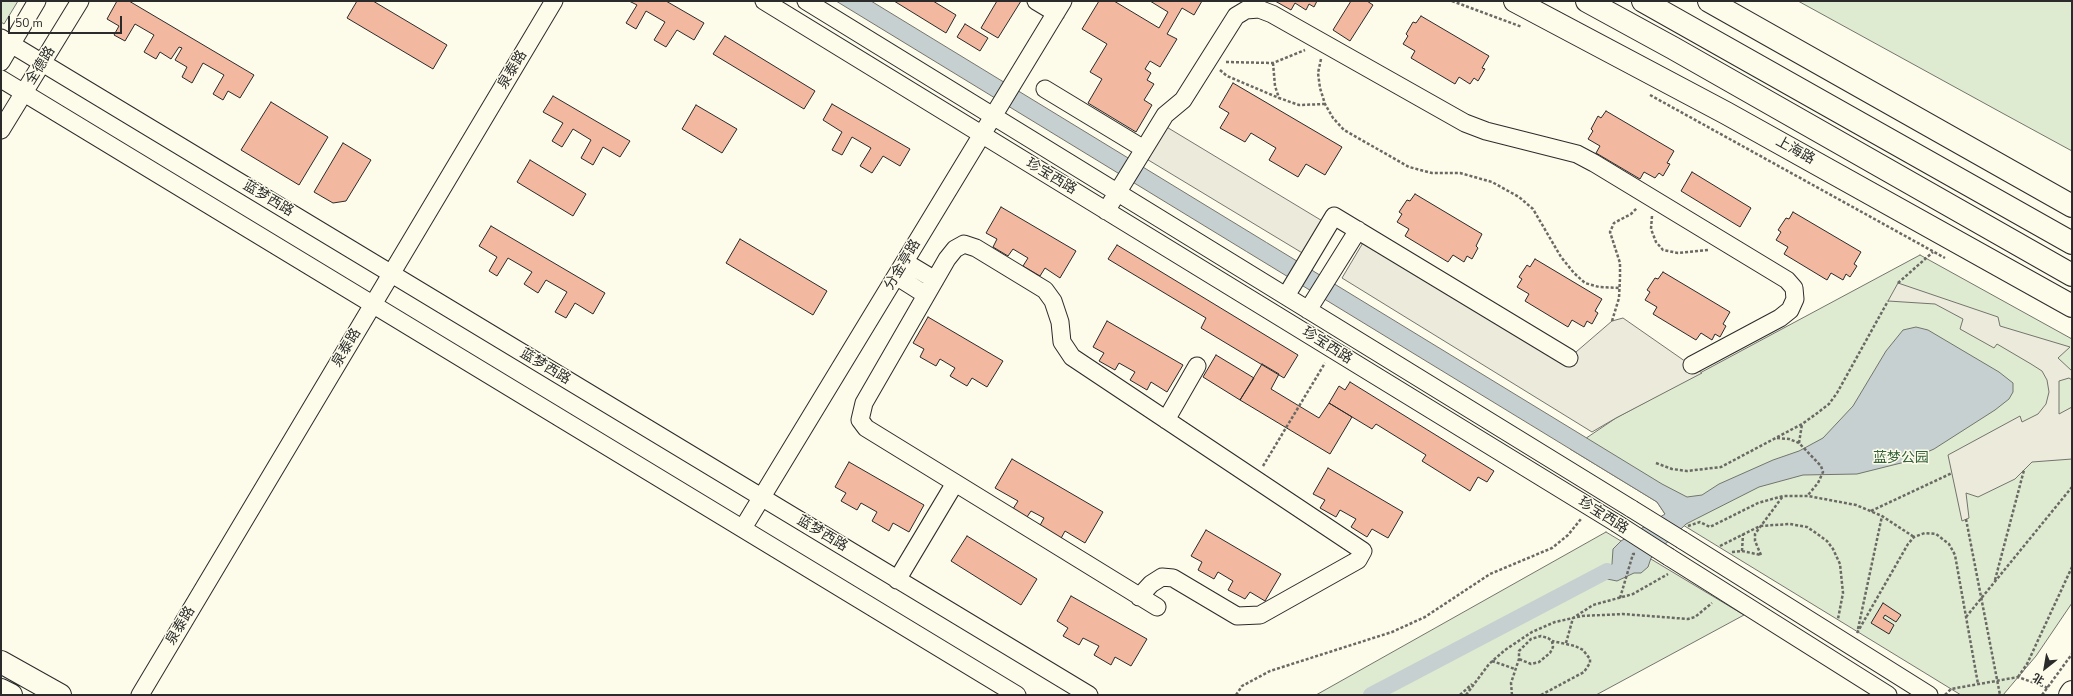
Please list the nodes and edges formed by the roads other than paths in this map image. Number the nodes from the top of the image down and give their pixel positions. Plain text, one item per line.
1 (37, 1) edge
2 (80, 1) edge
3 (554, 1) edge
4 (764, 1) edge
5 (1036, 1) edge
6 (1515, 1) edge
7 (1587, 1) edge
8 (1643, 1) edge
9 (1709, 1) edge
10 (814, 3) edge
11 (1059, 7) edge
12 (6, 41) edge
13 (1, 62) edge
14 (42, 63) junction
15 (1, 79) edge
16 (1045, 89) dead end
17 (24, 93) junction
18 (993, 116) junction
19 (1, 130) edge
20 (982, 135) junction
21 (1144, 149) junction
22 (1117, 192) junction
23 (2072, 206) edge
24 (1106, 210) junction
25 (1358, 230) junction
26 (2072, 243) edge
27 (905, 262) junction
28 (391, 274) junction
29 (2072, 275) edge
30 (896, 276) junction
31 (935, 280) junction
32 (926, 295) junction
33 (1286, 296) junction
34 (373, 305) junction
35 (2072, 306) edge
36 (1308, 310) junction
37 (1570, 358) dead end
38 (1692, 365) dead end
39 (1197, 366) dead end
40 (1166, 420) junction
41 (955, 483) junction
42 (761, 498) junction
43 (742, 528) junction
44 (897, 580) junction
45 (1139, 597) junction
46 (1157, 607) dead end
47 (1, 662) edge
48 (1, 690) edge
49 (2072, 692) edge
50 (10, 695) edge
51 (60, 695) edge
52 (140, 695) edge
53 (1017, 695) edge
54 (1089, 695) edge
55 (1888, 695) edge
56 (1929, 695) edge
57 (2070, 695) edge

1 - 12 street
2 - 14 street, 全德路
3 - 28 street, 泉泰路
4 - 20 street, 珍宝西路
5 - 11 street
6 - 35 main road, 上海路
7 - 29 main road, 上海路
8 - 26 main road
9 - 23 main road
10 - 18 street, 珍宝西路
11 - 18 street, 分金亭路
12 - 13 street
12 - 14 street, 蓝梦西路
14 - 17 street, 全德路
14 - 28 street, 蓝梦西路
15 - 17 street
16 - 21 street
17 - 19 street, 全德路
17 - 34 street
18 - 20 street, 分金亭路
18 - 22 street, 珍宝西路
20 - 24 street, 珍宝西路
20 - 27 street, 分金亭路
21 - 22 street
21 - 38 street
22 - 24 street
22 - 33 street, 珍宝西路
24 - 55 street, 珍宝西路, bridge
25 - 33 street
25 - 36 street
25 - 37 street
27 - 30 street, 分金亭路
27 - 31 street
28 - 34 street, 泉泰路
28 - 42 street, 蓝梦西路
30 - 32 street
30 - 42 street, 分金亭路
31 - 32 street
31 - 40 street
32 - 41 street
33 - 36 street, 珍宝西路
34 - 43 street
34 - 52 street, 泉泰路
36 - 56 street, 珍宝西路, bridge
39 - 40 street
40 - 45 street
41 - 44 street
41 - 45 street
42 - 43 street, 分金亭路
42 - 44 street, 蓝梦西路
43 - 53 street
44 - 54 street, 蓝梦西路
45 - 46 street
47 - 51 main road
48 - 50 main road
49 - 57 main road

